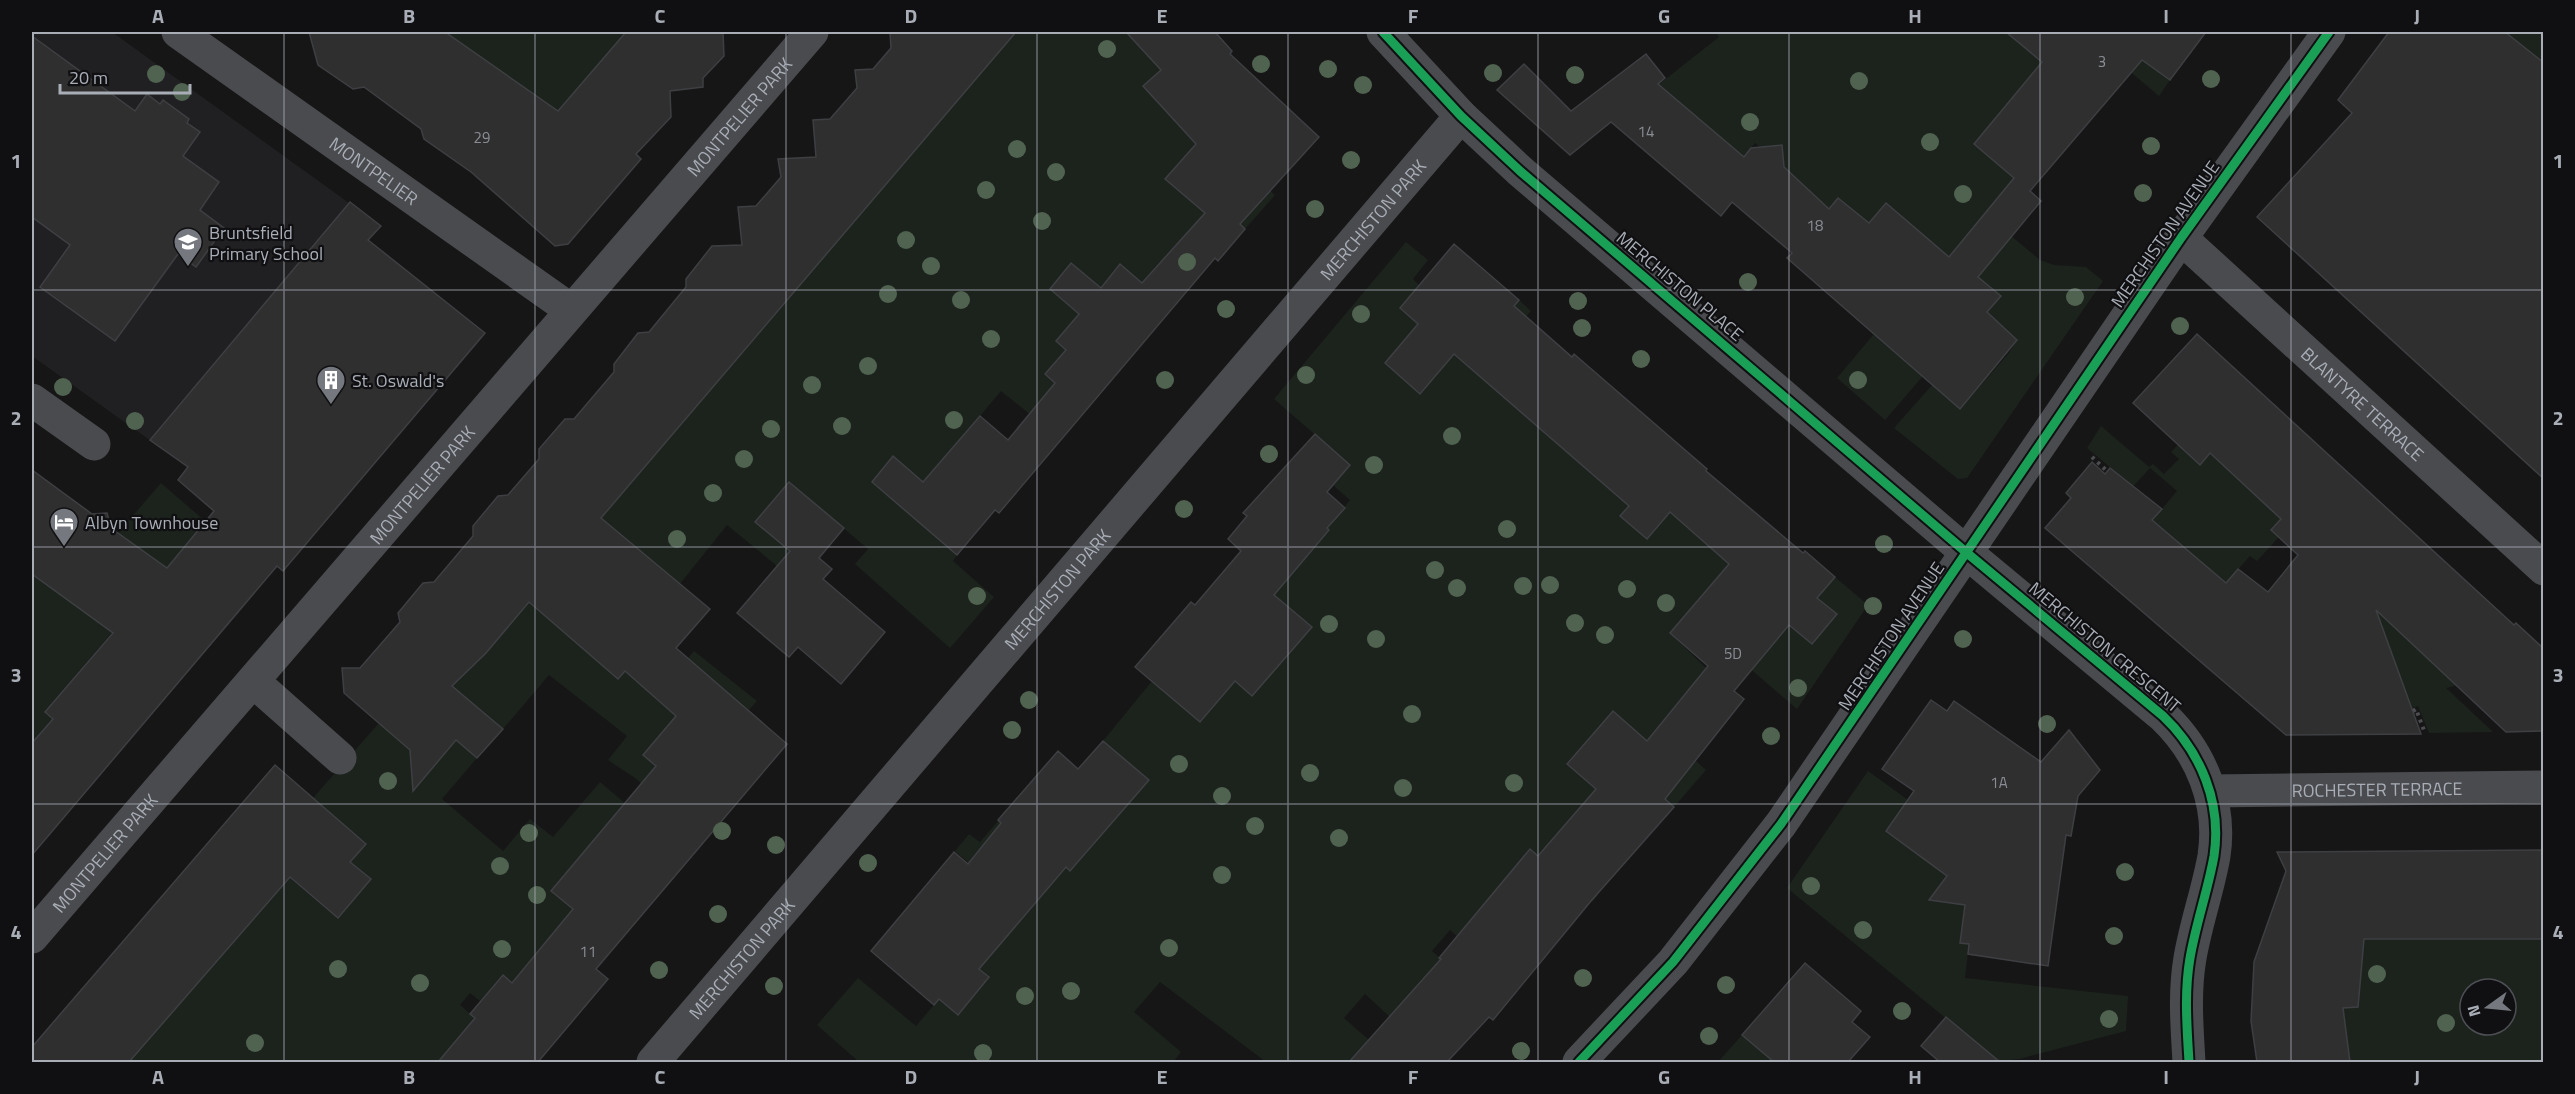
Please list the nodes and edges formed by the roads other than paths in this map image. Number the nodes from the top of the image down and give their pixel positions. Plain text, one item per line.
1 (178, 32) edge
2 (812, 32) edge
3 (1383, 32) edge
4 (2329, 32) edge
5 (1461, 116) junction
6 (2181, 238) junction
7 (571, 310) junction
8 (32, 400) edge
9 (94, 444) dead end
10 (1967, 553) junction
11 (2544, 569) edge
12 (253, 681) junction
13 (340, 758) dead end
14 (2544, 787) edge
15 (2211, 791) junction
16 (35, 927) edge
17 (653, 1062) edge
18 (1580, 1062) edge
19 (2189, 1062) edge

1 - 7 street, MONTPELIER
2 - 7 street, MONTPELIER PARK
3 - 5 street, MERCHISTON PLACE
4 - 6 street, MERCHISTON AVENUE
5 - 10 street, MERCHISTON PLACE
5 - 17 street, MERCHISTON PARK
6 - 10 street, MERCHISTON AVENUE
6 - 11 street, BLANTYRE TERRACE
7 - 12 street, MONTPELIER PARK
8 - 9 street
10 - 15 street, MERCHISTON CRESCENT
10 - 18 street, MERCHISTON AVENUE
12 - 13 street
12 - 16 street, MONTPELIER PARK
14 - 15 street, ROCHESTER TERRACE
15 - 19 street, MERCHISTON CRESCENT

